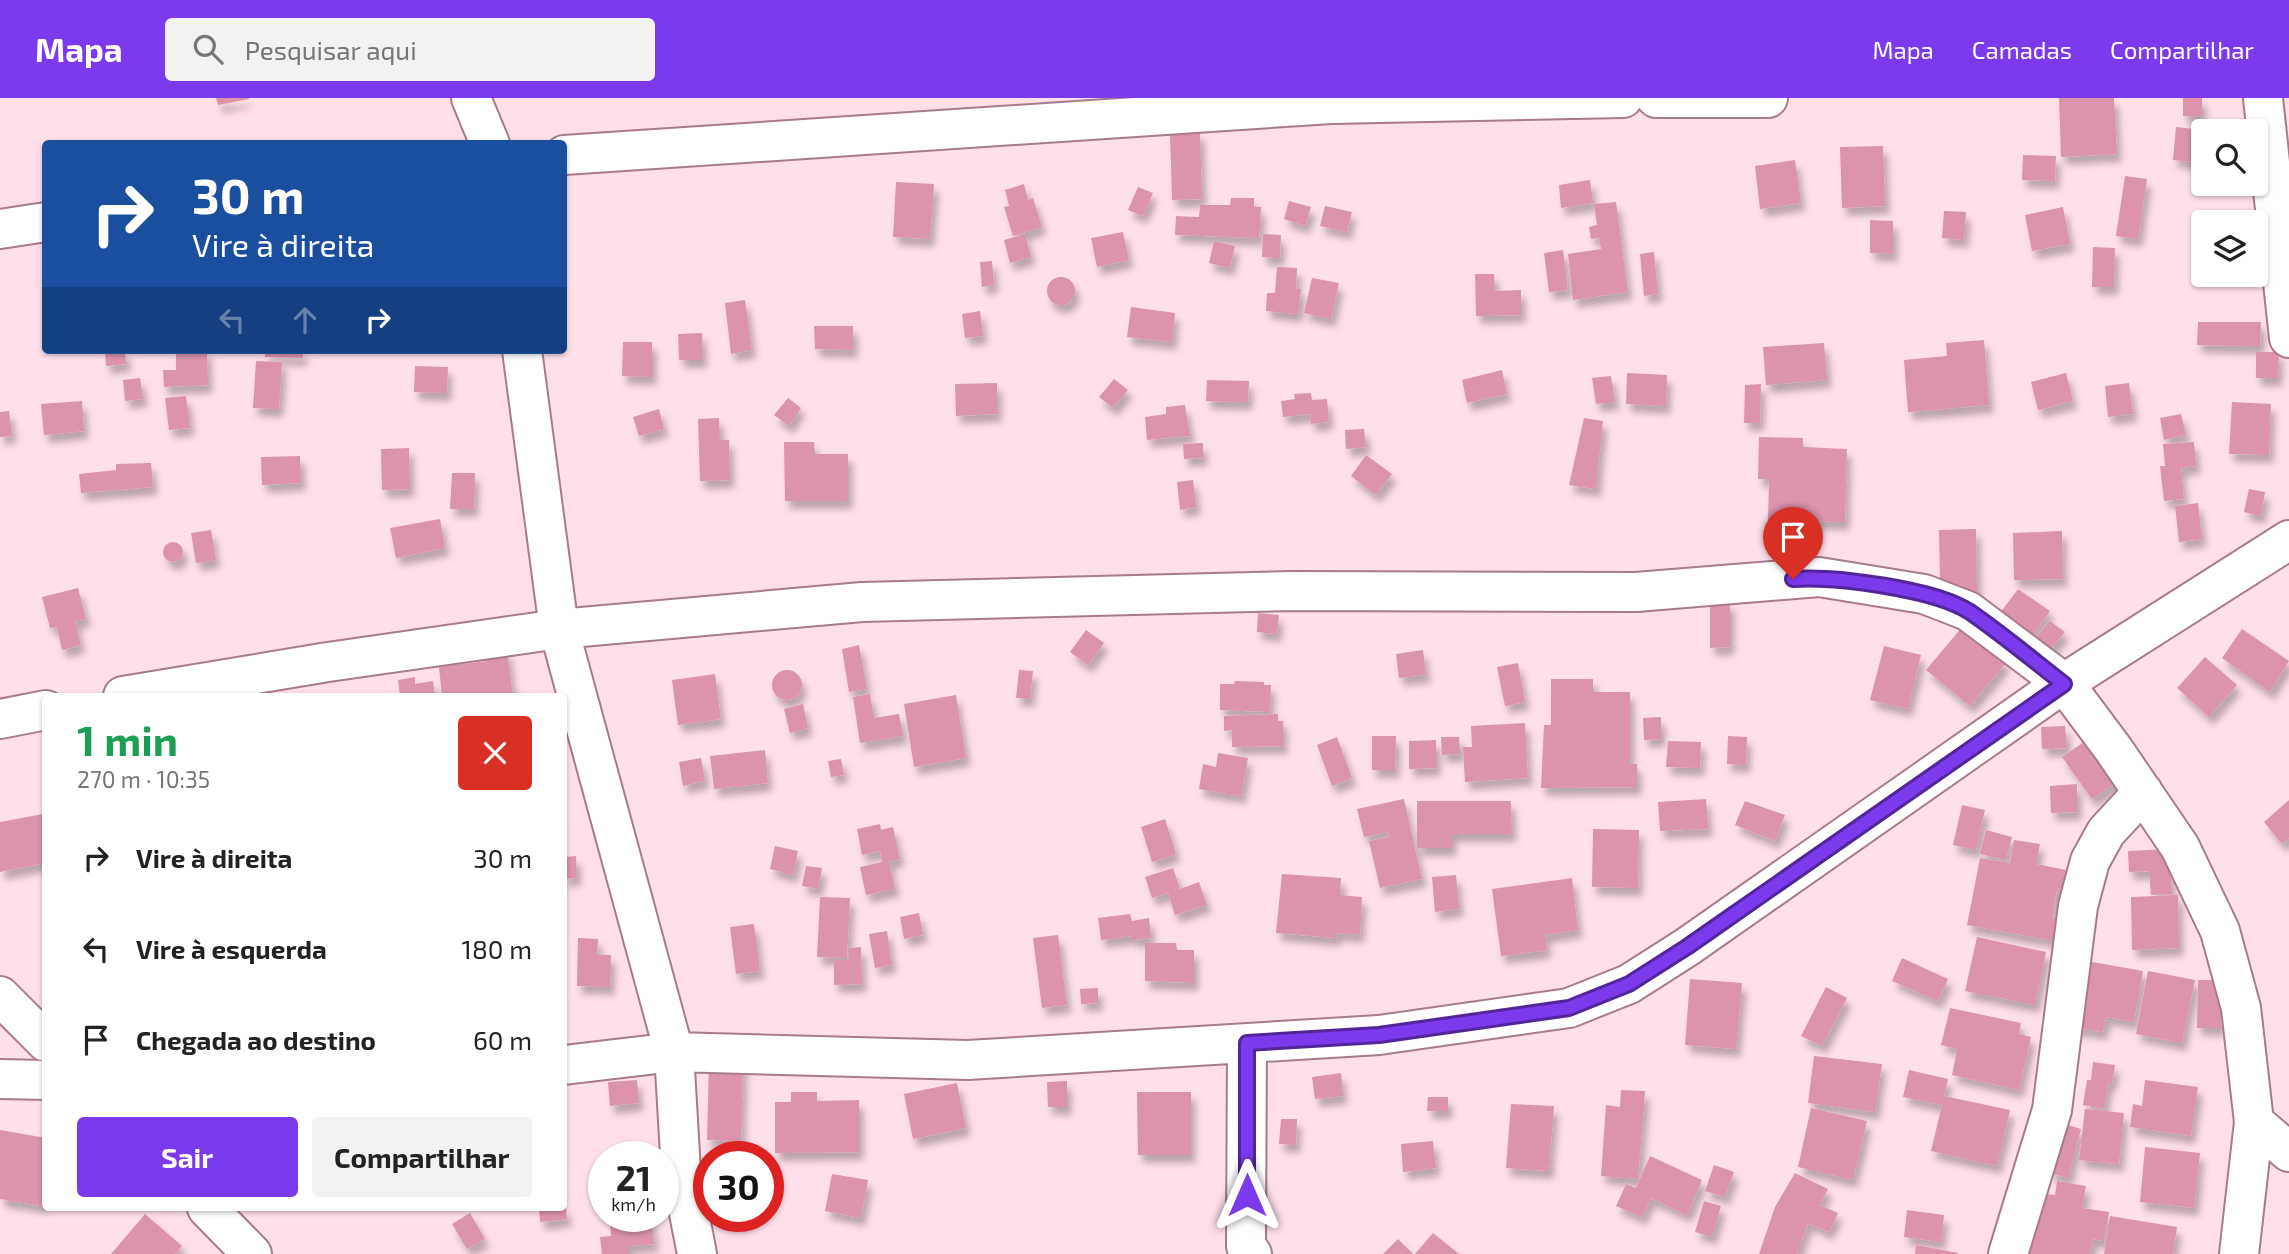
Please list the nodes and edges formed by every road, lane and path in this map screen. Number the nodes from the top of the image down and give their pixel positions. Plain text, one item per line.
1 (471, 98) edge
2 (1623, 98) edge
3 (1656, 98) edge
4 (1768, 98) edge
5 (2263, 98) edge
6 (488, 140) edge
7 (567, 155) edge
8 (42, 223) edge
9 (0, 229) edge
10 (2289, 338) edge
11 (523, 354) edge
12 (2289, 540) edge
13 (559, 629) junction
14 (2064, 684) junction
15 (141, 693) edge
16 (42, 711) edge
17 (0, 719) edge
18 (2143, 792) junction
19 (0, 996) edge
20 (42, 1038) edge
21 (1247, 1043) junction
22 (674, 1052) junction
23 (567, 1065) edge
24 (0, 1079) edge
25 (42, 1080) edge
26 (2254, 1122) junction
27 (2289, 1152) edge
28 (210, 1211) edge
29 (252, 1254) edge
30 (697, 1254) edge
31 (1252, 1254) edge
32 (2008, 1254) edge
33 (2239, 1254) edge

1 - 6 street
2 - 7 street
3 - 4 street
5 - 10 street
8 - 9 street
11 - 13 street
12 - 14 street
13 - 14 street
13 - 15 street
13 - 22 street
14 - 18 street
14 - 21 street
16 - 17 street
18 - 26 street
18 - 32 street
19 - 20 street
21 - 22 street
21 - 31 street
22 - 23 street
22 - 30 street
24 - 25 street
26 - 27 street
26 - 33 street
28 - 29 street

